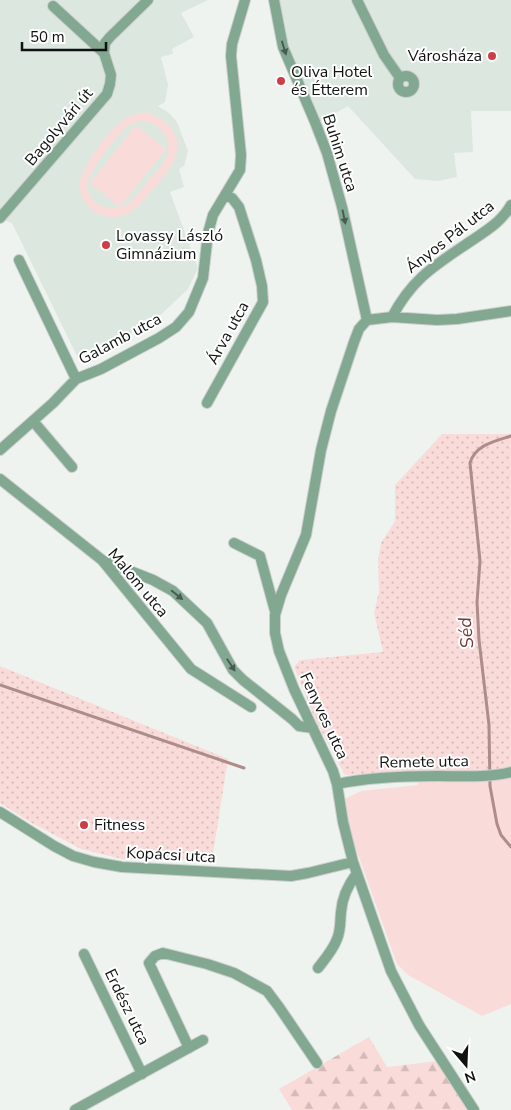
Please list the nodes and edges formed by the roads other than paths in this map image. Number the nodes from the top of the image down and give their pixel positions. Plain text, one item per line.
1 (148, 0) edge
2 (245, 0) edge
3 (274, 0) edge
4 (357, 0) edge
5 (53, 6) dead end
6 (104, 53) junction
7 (400, 78) dead end
8 (227, 191) junction
9 (511, 205) edge
10 (0, 218) edge
11 (19, 260) dead end
12 (511, 311) edge
13 (392, 317) junction
14 (367, 320) junction
15 (76, 379) junction
16 (207, 403) dead end
17 (33, 421) junction
18 (0, 450) edge
19 (72, 467) dead end
20 (0, 478) edge
21 (234, 544) dead end
22 (102, 560) junction
23 (276, 612) junction
24 (251, 707) dead end
25 (314, 728) junction
26 (511, 772) edge
27 (337, 784) junction
28 (0, 812) edge
29 (353, 862) junction
30 (356, 873) junction
31 (84, 954) dead end
32 (318, 968) dead end
33 (204, 1040) dead end
34 (189, 1048) junction
35 (316, 1063) dead end
36 (142, 1074) junction
37 (75, 1110) edge
38 (474, 1110) edge

1 - 6 street
2 - 8 street, Galamb utca
3 -> 14 street, Buhim utca
4 - 7 street
5 - 6 street
6 - 10 street, Bagolyvári út
8 - 15 street, Galamb utca
8 - 16 street, Árva utca
9 - 13 street, Ányos Pál utca
11 - 15 street, Galamb utca
12 - 13 street
13 - 14 street
14 - 23 street, Fenyves utca
15 - 17 street, Galamb utca
17 - 18 street, Galamb utca
17 - 19 street
20 - 22 street, Malom utca
21 - 23 street
22 - 24 street, Malom utca
22 -> 25 street
23 - 25 street, Fenyves utca
25 - 27 street, Fenyves utca
26 - 27 street, Remete utca
27 - 29 street, Fenyves utca
28 - 29 street, Kopácsi utca
29 - 30 street, Fenyves utca
30 - 32 street
30 - 38 street, Fenyves utca
31 - 36 street, Erdész utca
33 - 34 street
34 - 35 street
34 - 36 street
36 - 37 street

